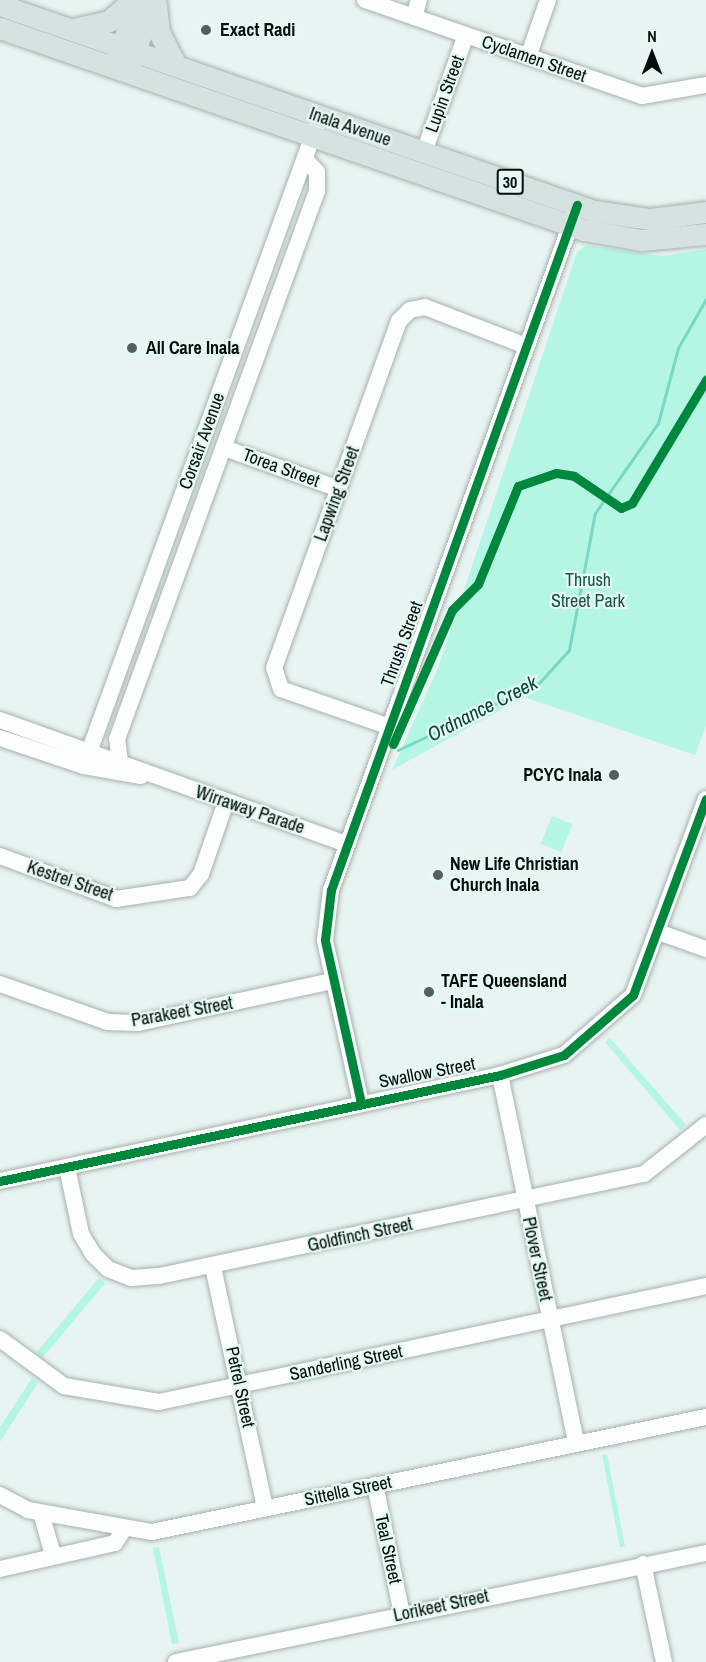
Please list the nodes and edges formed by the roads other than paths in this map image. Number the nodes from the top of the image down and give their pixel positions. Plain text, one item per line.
1 (133, 0) edge
2 (138, 0) edge
3 (155, 0) edge
4 (365, 0) edge
5 (419, 0) edge
6 (548, 0) edge
7 (0, 5) edge
8 (414, 17) junction
9 (0, 28) edge
10 (73, 29) junction
11 (466, 35) junction
12 (128, 48) junction
13 (528, 57) junction
14 (176, 65) junction
15 (120, 70) junction
16 (706, 85) edge
17 (316, 125) junction
18 (424, 152) junction
19 (304, 159) junction
20 (706, 212) edge
21 (574, 215) junction
22 (706, 234) edge
23 (526, 346) junction
24 (224, 448) junction
25 (339, 489) junction
26 (132, 705) junction
27 (104, 712) junction
28 (0, 720) edge
29 (390, 727) junction
30 (0, 738) edge
31 (87, 759) junction
32 (120, 762) junction
33 (154, 777) junction
34 (706, 799) edge
35 (226, 802) junction
36 (347, 844) junction
37 (0, 856) edge
38 (658, 932) junction
39 (706, 949) edge
40 (332, 981) junction
41 (0, 984) edge
42 (500, 1075) junction
43 (361, 1103) junction
44 (706, 1125) edge
45 (67, 1167) junction
46 (0, 1181) edge
47 (524, 1200) junction
48 (213, 1267) junction
49 (706, 1286) edge
50 (550, 1318) junction
51 (0, 1339) edge
52 (240, 1386) junction
53 (706, 1418) edge
54 (576, 1443) junction
55 (375, 1485) junction
56 (0, 1495) edge
57 (265, 1508) junction
58 (41, 1513) junction
59 (124, 1529) junction
60 (706, 1553) edge
61 (53, 1555) junction
62 (643, 1564) junction
63 (0, 1569) edge
64 (402, 1614) junction
65 (176, 1662) edge
66 (664, 1662) edge

1 - 10 main road
2 - 12 main road
3 - 12 main road
3 - 14 main road
4 - 8 street, Cyclamen Street
5 - 8 street
6 - 13 street
7 - 10 main road, Inala Avenue / 30
8 - 11 street, Cyclamen Street
9 - 15 main road, Inala Avenue / 30
10 - 12 main road, Inala Avenue / 30
11 - 13 street, Cyclamen Street
11 - 18 street, Lupin Street
12 - 14 main road, Inala Avenue / 30
12 - 15 main road
13 - 16 street, Cyclamen Street
14 - 17 main road, Inala Avenue / 30
15 - 17 main road, Inala Avenue / 30
17 - 18 main road, Inala Avenue / 30
17 - 19 street, Corsair Avenue
17 - 21 main road, Inala Avenue / 30
18 - 21 main road, Inala Avenue / 30
19 - 24 street
19 - 27 street, Corsair Avenue
20 - 21 main road, Inala Avenue / 30
21 - 22 main road, Inala Avenue / 30
21 - 23 street, Thrush Street
23 - 25 street, Lapwing Street
23 - 29 street, Thrush Street
24 - 25 street, Torea Street
24 - 26 street
25 - 29 street, Lapwing Street
26 - 27 street
26 - 32 street
27 - 31 street, Corsair Avenue
28 - 31 street, Wirraway Parade
29 - 36 street, Thrush Street
30 - 31 street, Wirraway Parade
31 - 32 street, Wirraway Parade
31 - 33 street, Wirraway Parade
32 - 33 street, Wirraway Parade
33 - 35 street, Wirraway Parade
34 - 38 street, Swallow Street
35 - 36 street, Wirraway Parade
35 - 37 street, Kestrel Street
36 - 40 street, Thrush Street
38 - 39 street
38 - 42 street, Swallow Street
40 - 41 street, Parakeet Street
40 - 43 street, Thrush Street
42 - 43 street, Swallow Street
42 - 47 street, Plover Street
43 - 45 street, Swallow Street
44 - 47 street, Goldfinch Street
45 - 46 street, Swallow Street
45 - 48 street, Goldfinch Street
47 - 48 street, Goldfinch Street
47 - 50 street, Plover Street
48 - 52 street, Petrel Street
49 - 50 street, Sanderling Street
50 - 52 street, Sanderling Street
50 - 54 street, Plover Street
51 - 52 street, Sanderling Street
52 - 57 street, Petrel Street
53 - 54 street, Sittella Street
54 - 55 street, Sittella Street
55 - 57 street, Sittella Street
55 - 64 street, Teal Street
56 - 58 street, Sittella Street
57 - 59 street, Sittella Street
58 - 59 street, Sittella Street
58 - 61 street
59 - 61 street
60 - 62 street, Lorikeet Street
61 - 63 street
62 - 64 street, Lorikeet Street
62 - 66 street
64 - 65 street, Lorikeet Street

